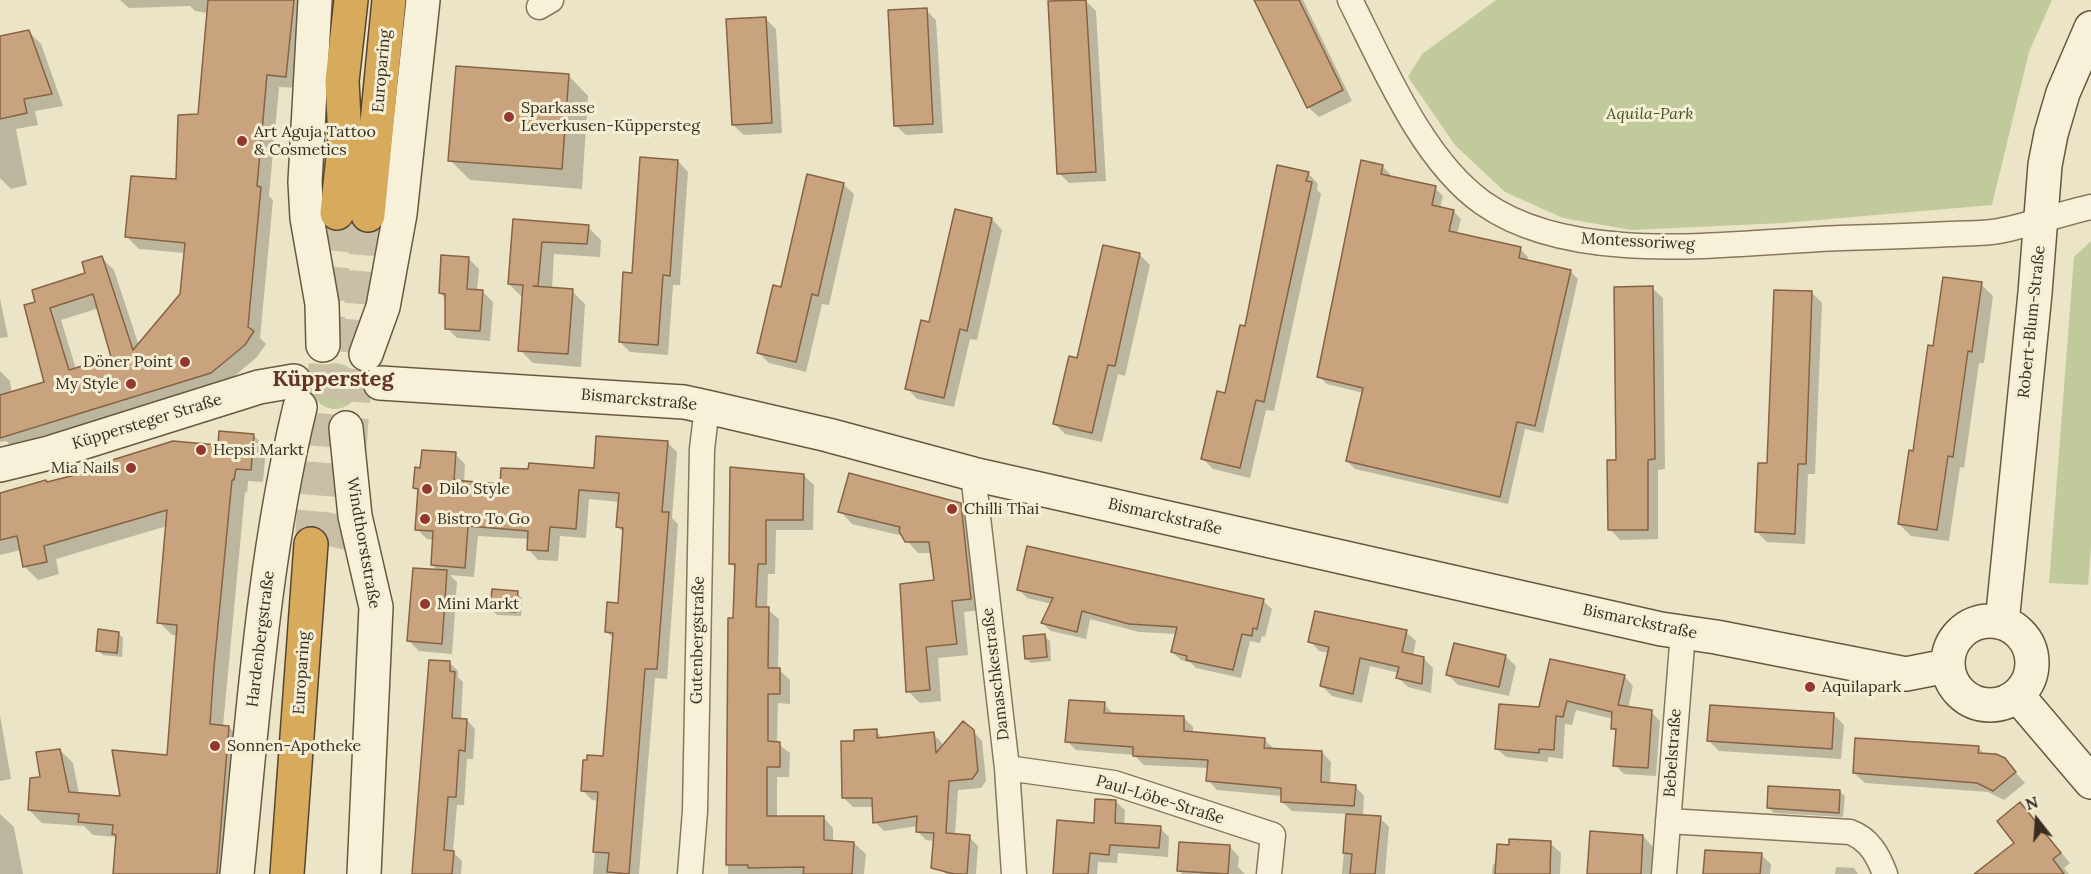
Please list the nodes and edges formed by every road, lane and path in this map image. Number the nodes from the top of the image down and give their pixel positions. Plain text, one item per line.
1 (315, 0) edge
2 (351, 0) edge
3 (389, 0) edge
4 (423, 0) edge
5 (1350, 0) edge
6 (2091, 28) edge
7 (2091, 207) edge
8 (2043, 218) junction
9 (323, 345) junction
10 (366, 354) junction
11 (380, 383) junction
12 (297, 394) junction
13 (707, 407) junction
14 (346, 428) junction
15 (0, 465) edge
16 (973, 474) junction
17 (2002, 623) junction
18 (1683, 632) junction
19 (1947, 666) junction
20 (2017, 695) junction
21 (1007, 768) junction
22 (2091, 782) edge
23 (1668, 821) junction
24 (237, 874) edge
25 (287, 874) edge
26 (310, 874) edge
27 (364, 874) edge
28 (690, 874) edge
29 (1014, 874) edge
30 (1269, 874) edge
31 (1664, 874) edge
32 (1885, 874) edge

1 - 9 main road
2 - 3 highway, Europaring
4 - 10 main road
5 - 8 street, Montessoriweg
6 - 8 main road, Robert-Blum-Straße
7 - 8 street, Montessoriweg
8 - 17 main road, Robert-Blum-Straße
9 - 10 main road
9 - 12 main road
10 - 11 main road
11 - 13 main road, Bismarckstraße
11 - 14 main road
12 - 14 main road
12 - 15 main road, Küppersteger Straße
12 - 24 main road, Hardenbergstraße
13 - 16 main road, Bismarckstraße
13 - 28 street, Gutenbergstraße
14 - 27 main road, Windthorststraße
16 - 18 main road, Bismarckstraße
16 - 21 street, Damaschkestraße
17 - 19 main road
17 - 20 main road
18 - 19 main road, Bismarckstraße
18 - 23 street, Bebelstraße
19 - 20 main road
20 - 22 main road
21 - 29 street, Damaschkestraße
21 - 30 street, Paul-Löbe-Straße
23 - 31 street, Bebelstraße
23 - 32 street
25 - 26 highway, Europaring

